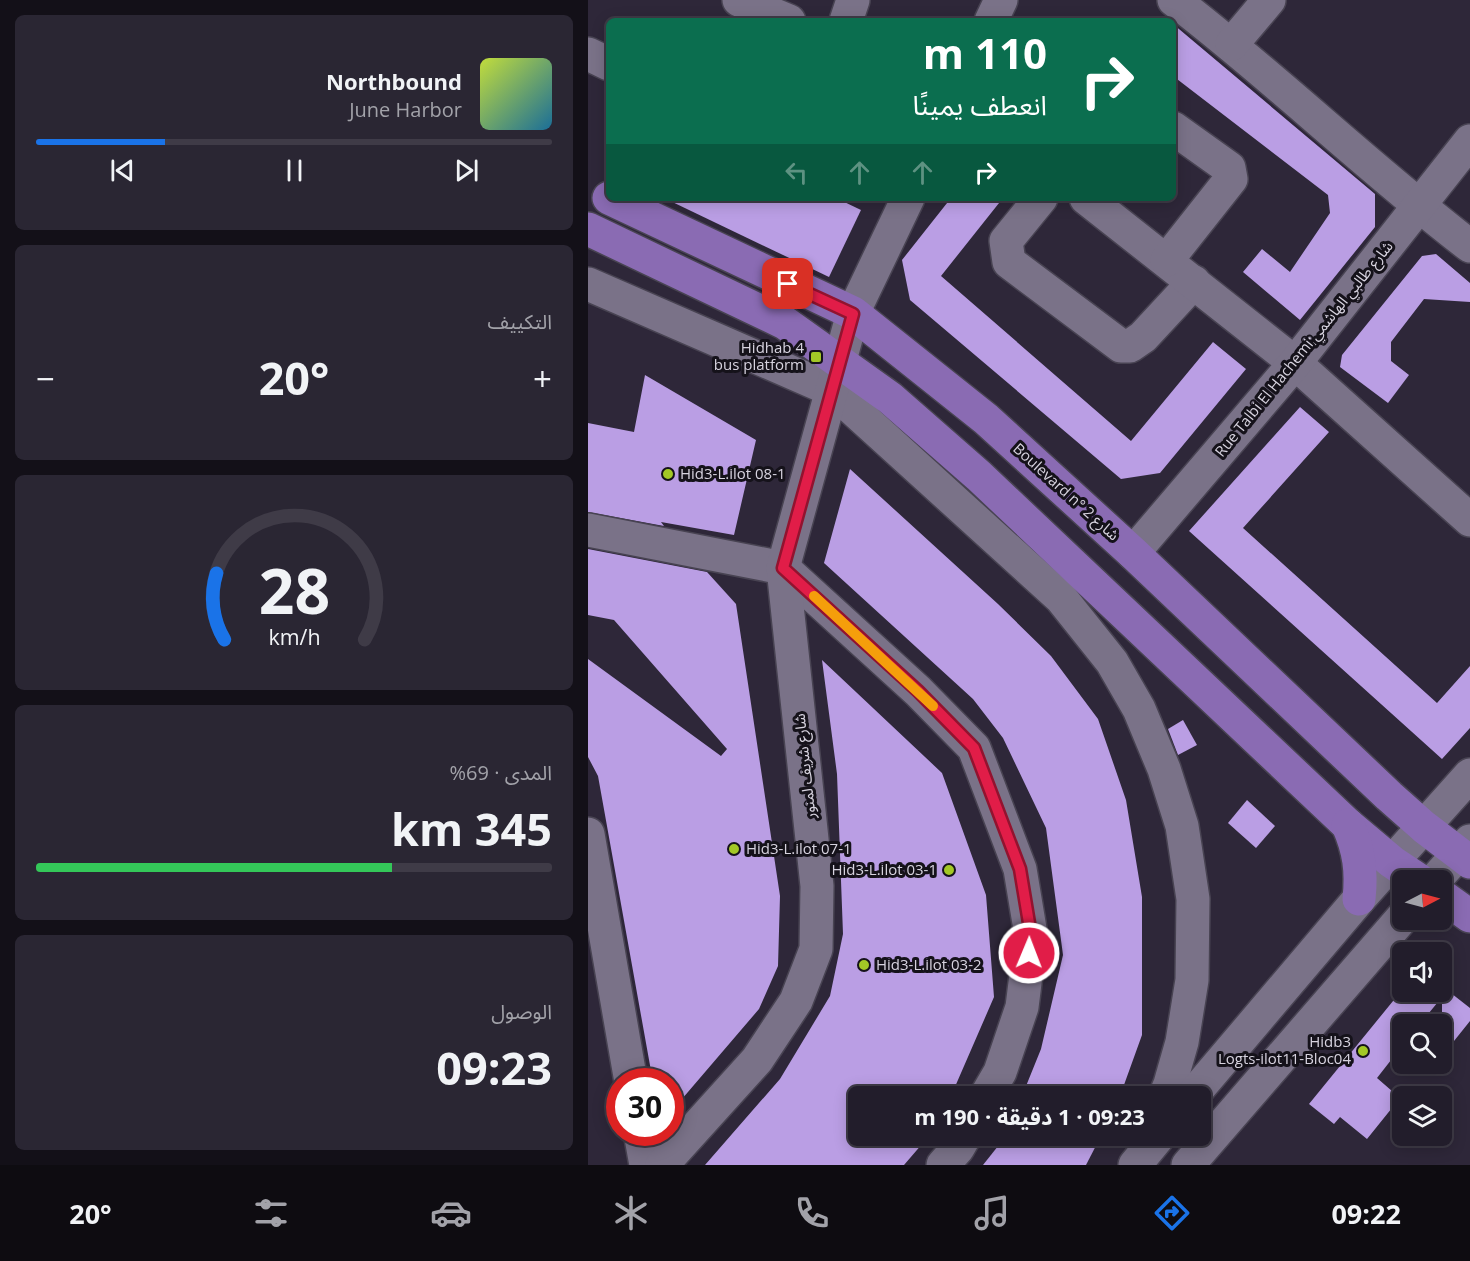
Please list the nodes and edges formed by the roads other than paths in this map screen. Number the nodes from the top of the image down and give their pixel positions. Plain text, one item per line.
1 (739, 0) edge
2 (853, 0) edge
3 (1001, 0) edge
4 (1174, 0) edge
5 (1269, 0) edge
6 (782, 18) edge
7 (847, 18) edge
8 (992, 18) edge
9 (1232, 44) junction
10 (588, 54) edge
11 (606, 63) edge
12 (1176, 130) edge
13 (1470, 141) edge
14 (588, 188) edge
15 (606, 197) edge
16 (615, 201) edge
17 (907, 201) edge
18 (1039, 201) edge
19 (1090, 201) edge
20 (1419, 207) junction
21 (588, 229) edge
22 (1470, 246) edge
23 (1167, 261) junction
24 (1194, 282) junction
25 (588, 284) edge
26 (853, 314) junction
27 (1295, 363) junction
28 (836, 377) junction
29 (1470, 520) edge
30 (588, 530) edge
31 (1133, 553) junction
32 (783, 568) junction
33 (1470, 775) edge
34 (1348, 825) junction
35 (1424, 827) junction
36 (588, 834) edge
37 (1466, 852) edge
38 (1392, 862) junction
39 (1404, 870) edge
40 (1446, 870) edge
41 (1359, 899) junction
42 (1452, 903) edge
43 (1470, 916) edge
44 (1392, 930) edge
45 (629, 1068) edge
46 (992, 1086) edge
47 (1169, 1086) edge
48 (1200, 1086) edge
49 (642, 1146) edge
50 (959, 1146) edge
51 (1143, 1146) edge
52 (1150, 1146) edge
53 (645, 1165) edge
54 (662, 1165) edge
55 (943, 1165) edge
56 (1134, 1165) edge
57 (1188, 1165) edge

1 - 6 street
2 - 7 street
3 - 8 street
4 - 9 street
5 - 9 street
9 - 20 street
10 - 11 street
12 - 23 street
13 - 20 street, Rue Talbi El Hachemi;شارع طالبي الهاشمي
14 - 15 main road, Boulevard n° شارع 2
16 - 26 main road, Boulevard n° شارع 2
17 - 26 street
18 - 24 street
19 - 23 street
20 - 22 street
20 - 27 street, Rue Talbi El Hachemi;شارع طالبي الهاشمي
21 - 28 main road
23 - 24 street
24 - 27 street
25 - 28 street
26 - 28 street
26 - 31 main road, Boulevard n° شارع 2
27 - 29 street
27 - 31 street, Rue Talbi El Hachemi;شارع طالبي الهاشمي
28 - 32 street
28 - 34 main road
28 - 47 street
30 - 32 street
31 - 35 main road, Boulevard n° شارع 2
32 - 46 street
32 - 54 street, شارع شريف لمنور
33 - 35 street
34 - 38 main road
34 - 41 main road
35 - 37 main road, Boulevard n° شارع 2
35 - 38 street
36 - 45 street
37 - 40 street
38 - 39 main road
38 - 41 street
41 - 48 street
42 - 43 main road
44 - 57 street
49 - 53 street
50 - 55 street
51 - 56 street
52 - 56 street

